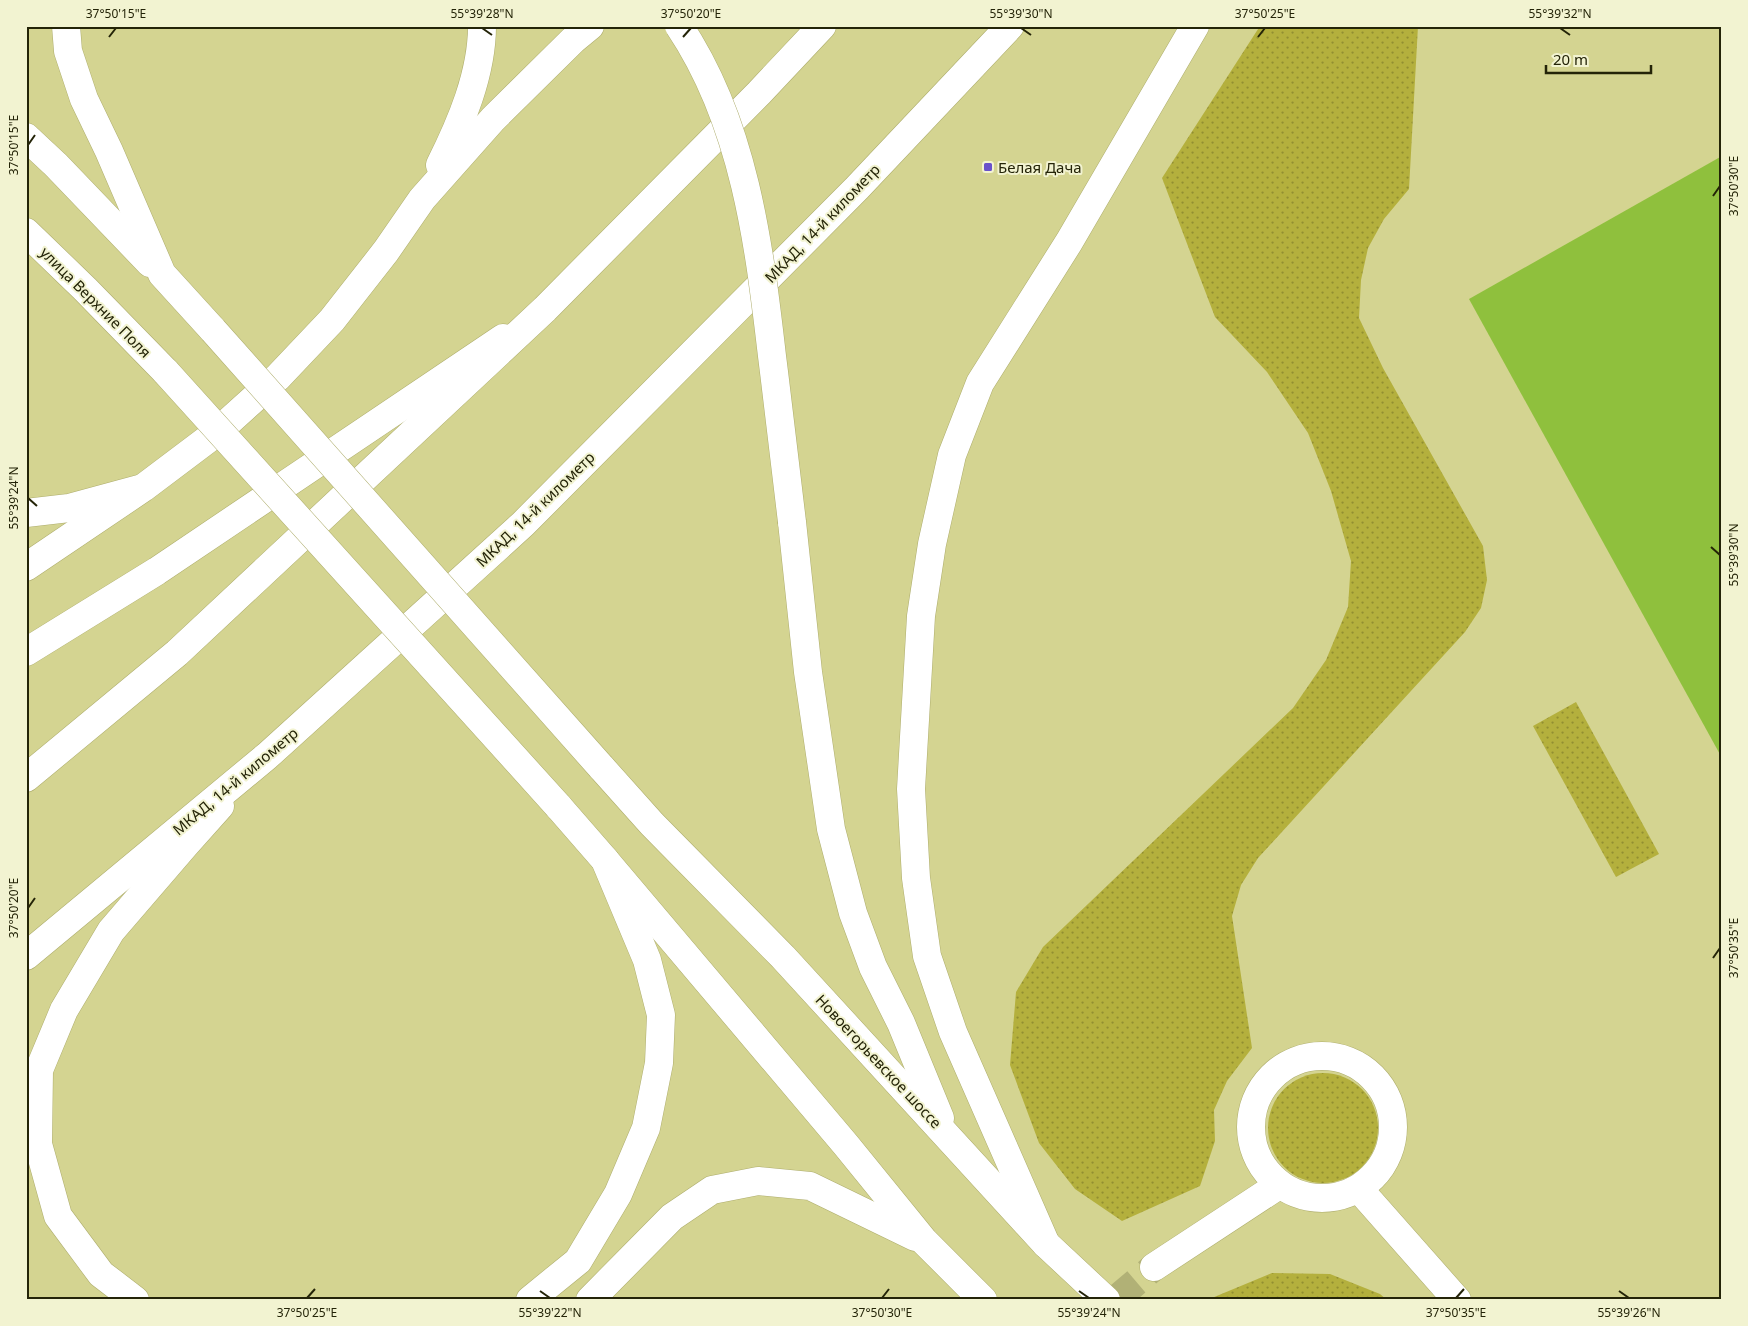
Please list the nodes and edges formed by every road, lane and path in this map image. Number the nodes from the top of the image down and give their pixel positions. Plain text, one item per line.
1 (66, 26) edge
2 (482, 26) edge
3 (590, 26) edge
4 (679, 26) edge
5 (822, 26) edge
6 (1010, 26) edge
7 (1195, 26) edge
8 (26, 137) edge
9 (422, 199) junction
10 (26, 232) edge
11 (162, 274) junction
12 (545, 309) junction
13 (143, 488) junction
14 (26, 513) edge
15 (26, 567) edge
16 (26, 652) edge
17 (267, 756) junction
18 (26, 778) edge
19 (605, 860) junction
20 (26, 956) edge
21 (947, 1136) junction
22 (1278, 1185) junction
23 (1359, 1189) junction
24 (924, 1241) junction
25 (1046, 1244) junction
26 (1154, 1267) tunnel mouth
27 (134, 1300) edge
28 (530, 1300) edge
29 (590, 1300) edge
30 (983, 1300) edge
31 (1106, 1300) edge
32 (1457, 1300) edge

1 - 11 main road
2 - 9 main road
3 - 9 main road
4 - 21 main road, bridge
5 - 12 main road
6 - 17 main road, МКАД, 14-й километр
7 - 25 main road
8 - 11 main road
9 - 13 main road
10 - 19 main road, улица Верхние Поля, bridge
11 - 21 main road, Новоегорьевское шоссе, bridge
12 - 16 main road
12 - 18 main road
13 - 14 main road
13 - 15 main road
17 - 20 main road, МКАД, 14-й километр
17 - 27 main road
19 - 24 main road
19 - 28 main road
21 - 25 main road, Новоегорьевское шоссе
22 - 23 main road
22 - 23 main road
22 - 26 main road
23 - 32 main road
24 - 29 main road
24 - 30 main road
25 - 31 main road, Новоегорьевское шоссе

